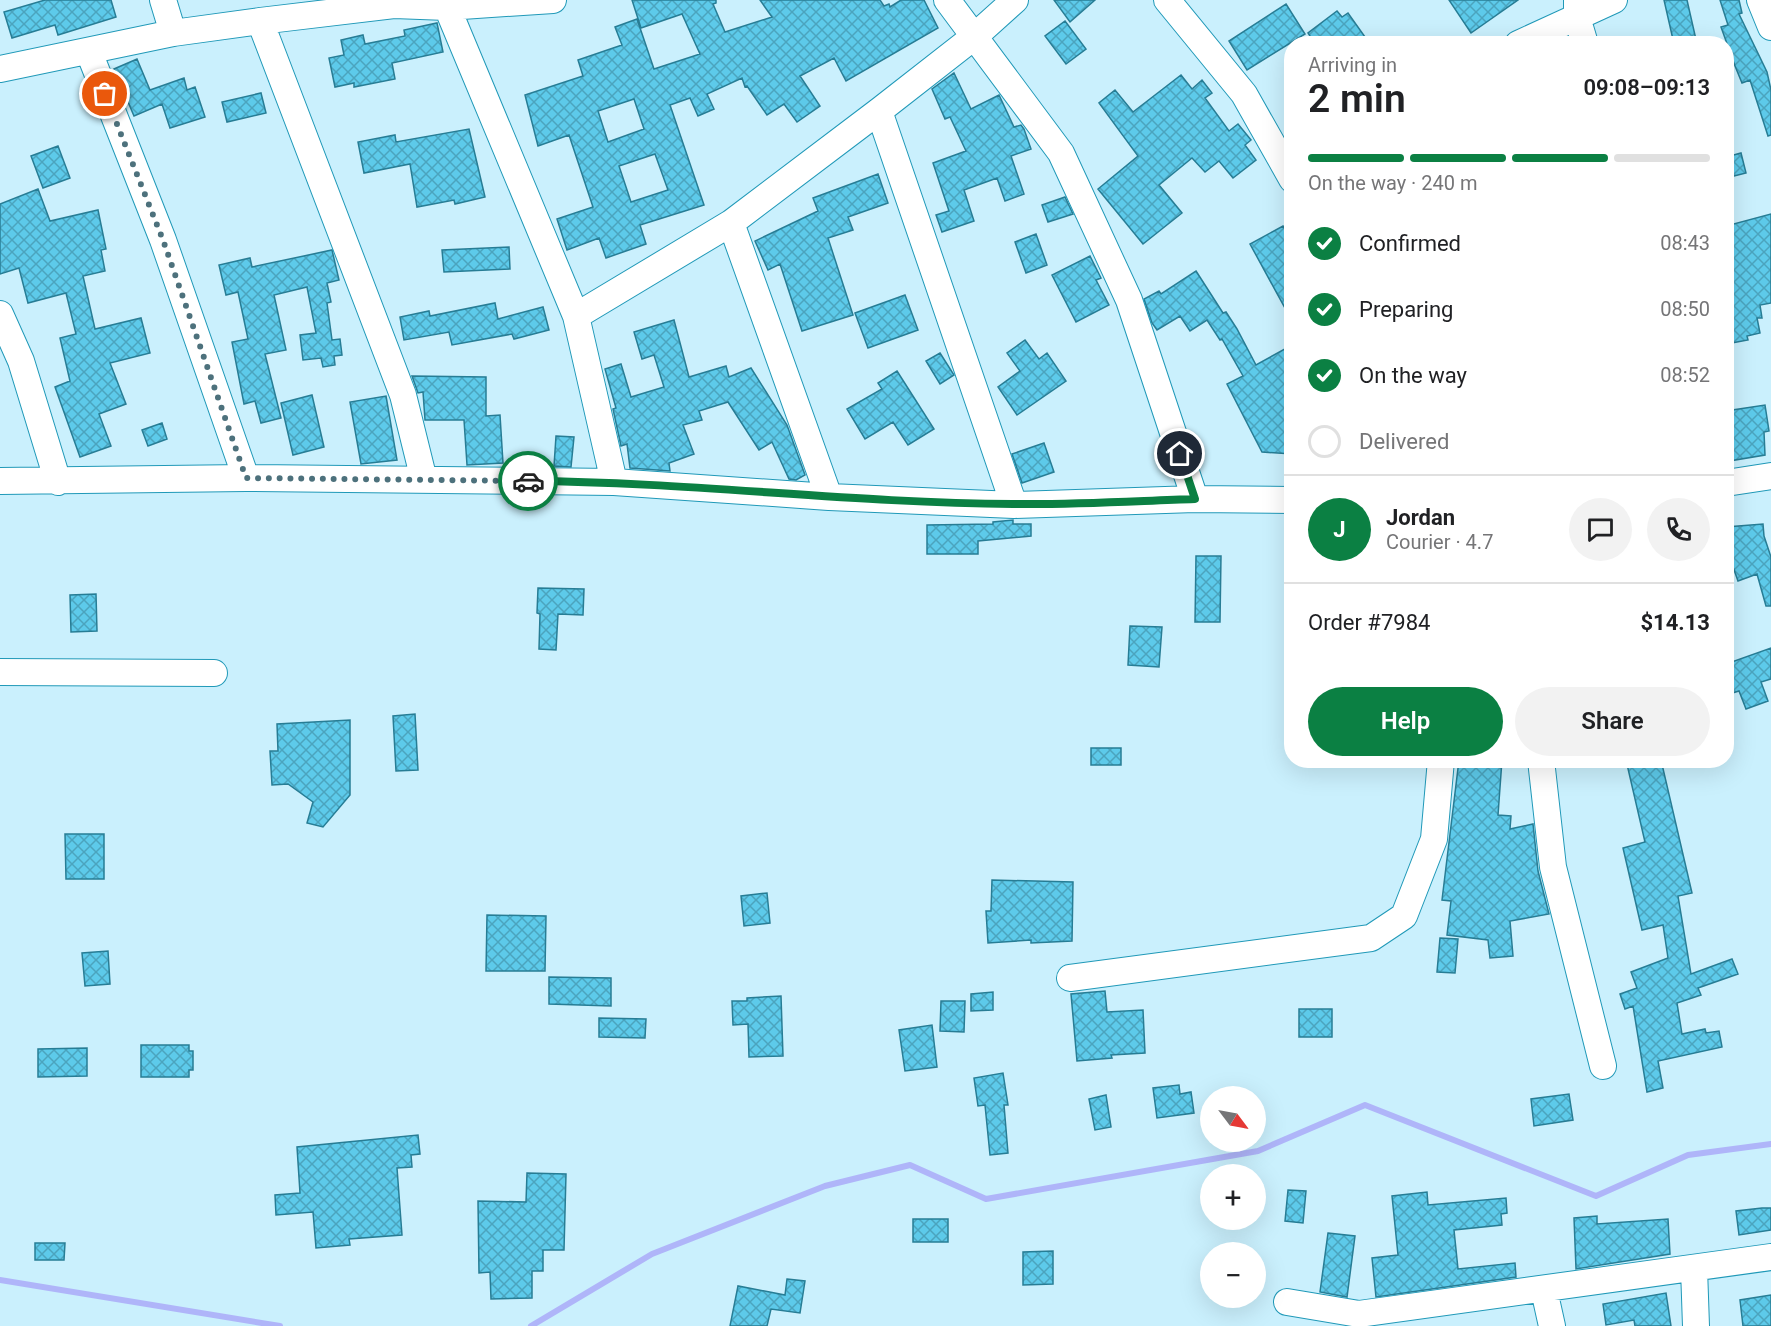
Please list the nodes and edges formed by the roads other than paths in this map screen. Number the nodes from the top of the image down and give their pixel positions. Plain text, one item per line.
1 (163, 0) edge
2 (553, 0) edge
3 (947, 0) edge
4 (1015, 0) edge
5 (1167, 0) edge
6 (1614, 0) edge
7 (1760, 0) edge
8 (393, 3) edge
9 (447, 7) junction
10 (1577, 8) edge
11 (260, 21) junction
12 (1771, 27) edge
13 (173, 33) junction
14 (975, 36) junction
15 (1531, 36) edge
16 (1583, 36) edge
17 (89, 52) junction
18 (0, 69) edge
19 (879, 111) junction
20 (1284, 165) edge
21 (731, 223) junction
22 (0, 314) edge
23 (576, 316) junction
24 (1771, 476) edge
25 (246, 478) junction
26 (424, 480) junction
27 (0, 481) edge
28 (58, 482) junction
29 (614, 482) junction
30 (1734, 482) edge
31 (829, 497) junction
32 (1195, 499) junction
33 (1284, 500) edge
34 (1014, 504) junction
35 (0, 672) edge
36 (214, 673) dead end
37 (1440, 768) edge
38 (1542, 768) edge
39 (1070, 978) dead end
40 (1603, 1066) dead end
41 (1771, 1257) edge
42 (1694, 1268) junction
43 (1544, 1290) junction
44 (1287, 1302) dead end
45 (1552, 1326) edge
46 (1696, 1326) edge

1 - 13 street
2 - 9 street
3 - 14 street
4 - 14 street
5 - 20 street
6 - 10 street
7 - 12 street
8 - 9 street
8 - 11 street
9 - 23 street
10 - 15 street
10 - 16 street
11 - 13 street
11 - 26 street
13 - 17 street
14 - 19 street
14 - 32 street
17 - 18 street
17 - 25 street
19 - 21 street
19 - 34 street
21 - 23 street
21 - 31 street
22 - 28 street
23 - 29 street
24 - 30 street
25 - 26 street
25 - 28 street
26 - 29 street
27 - 28 street
29 - 31 street
31 - 34 street
32 - 33 street
32 - 34 street
35 - 36 street
37 - 39 street
38 - 40 street
41 - 42 street
42 - 43 street
42 - 46 street
43 - 44 street
43 - 45 street

